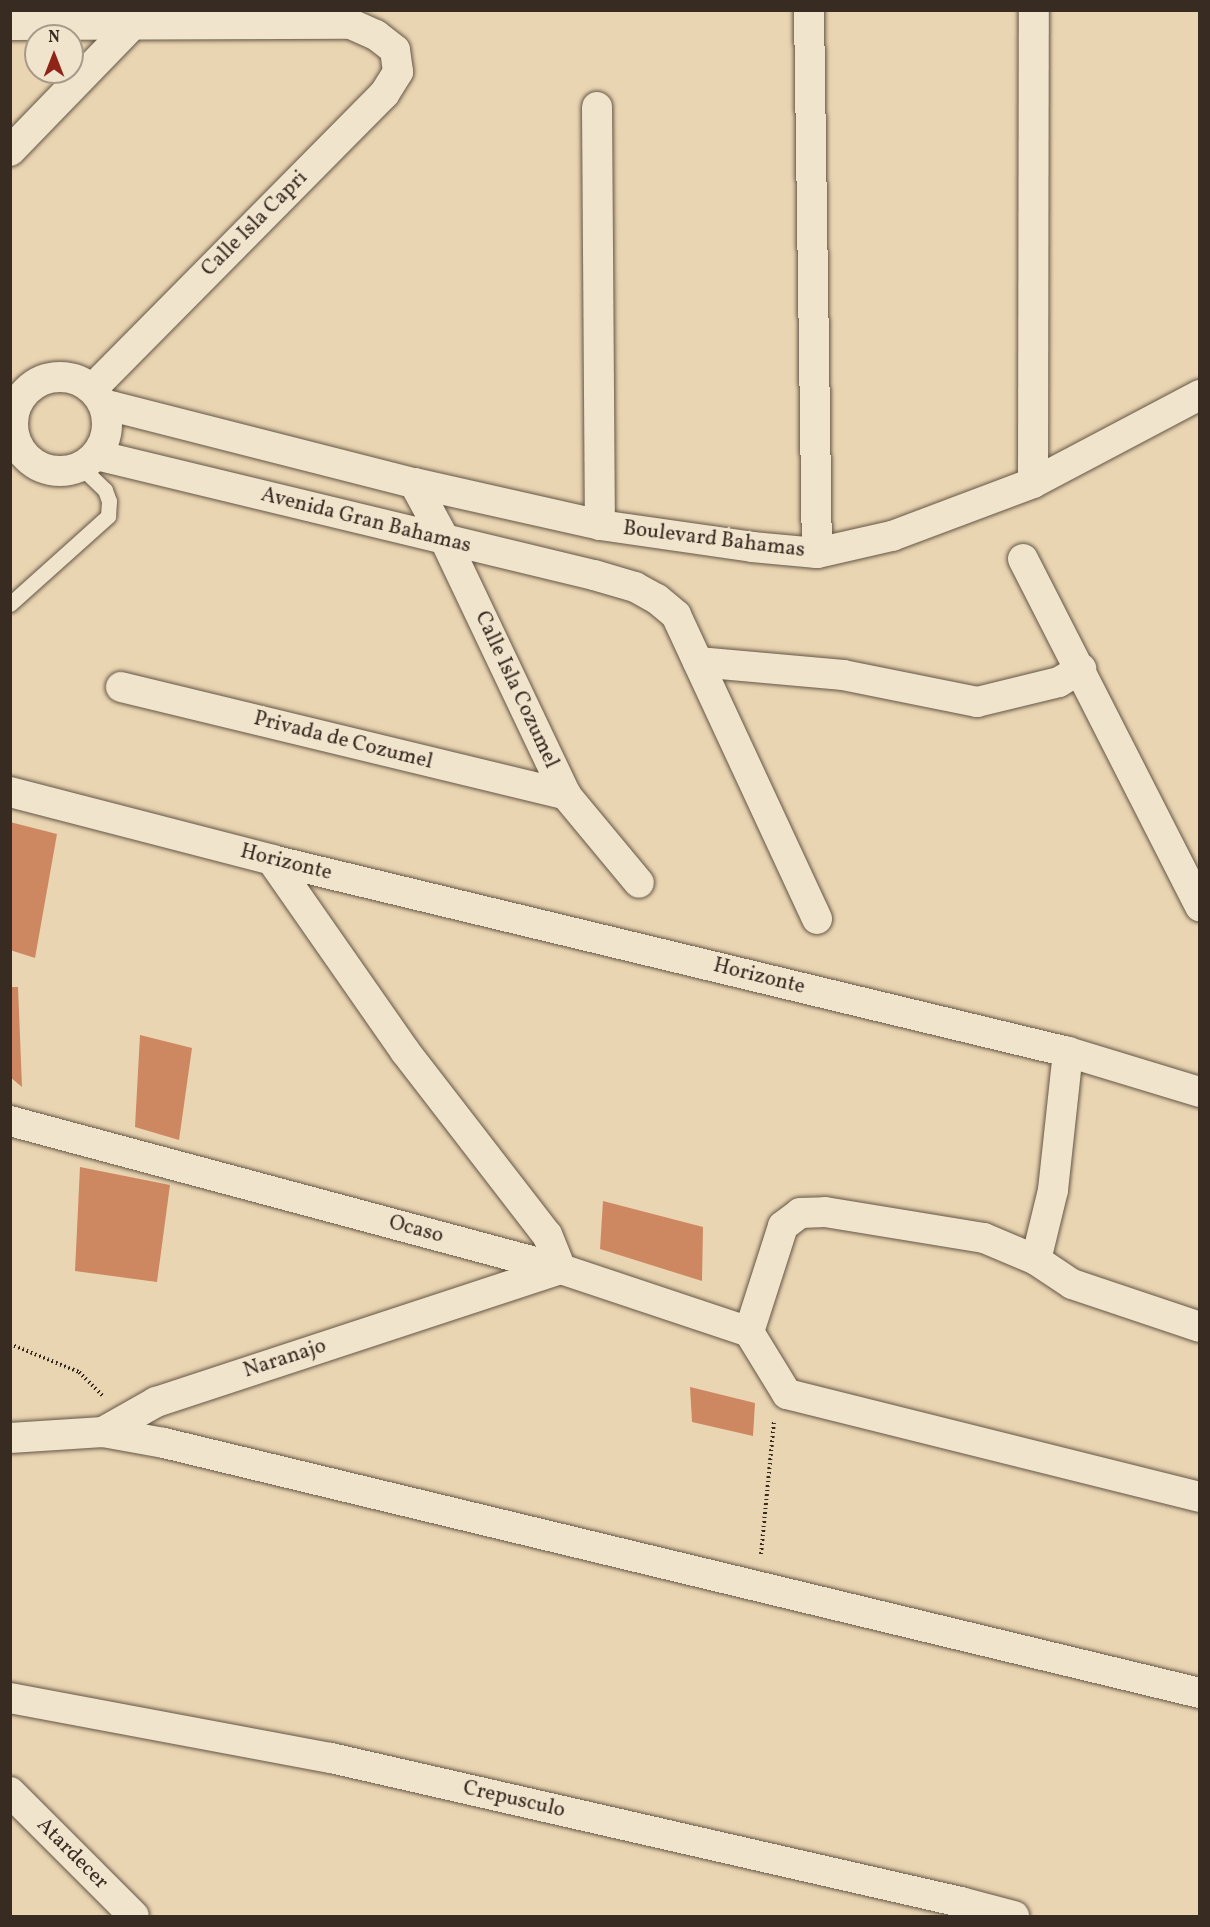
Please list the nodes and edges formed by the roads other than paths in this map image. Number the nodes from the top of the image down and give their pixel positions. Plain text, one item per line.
1 (809, 10) edge
2 (1034, 10) edge
3 (10, 26) edge
4 (131, 27) junction
5 (597, 107) dead end
6 (10, 151) edge
7 (18, 389) edge
8 (1200, 395) edge
9 (98, 396) junction
10 (13, 437) edge
11 (89, 461) junction
12 (414, 483) junction
13 (1033, 483) junction
14 (600, 525) junction
15 (445, 540) junction
16 (817, 553) junction
17 (1023, 559) dead end
18 (10, 604) edge
19 (698, 662) junction
20 (1081, 669) junction
21 (121, 687) dead end
22 (10, 792) edge
23 (566, 795) junction
24 (272, 860) junction
25 (639, 883) dead end
26 (1200, 906) edge
27 (817, 920) dead end
28 (1068, 1052) junction
29 (1200, 1092) edge
30 (10, 1121) edge
31 (1036, 1260) junction
32 (561, 1269) junction
33 (1200, 1327) edge
34 (749, 1332) junction
35 (115, 1425) junction
36 (10, 1438) edge
37 (1200, 1497) edge
38 (1200, 1693) edge
39 (10, 1698) edge
40 (10, 1792) edge
41 (134, 1917) edge
42 (1014, 1917) edge

1 - 16 street
2 - 13 street
3 - 4 street
4 - 6 street
4 - 9 street, Calle Isla Capri
5 - 14 street
7 - 9 street
7 - 10 street
8 - 13 street, Boulevard Bahamas
9 - 11 street
9 - 12 street
10 - 11 street
11 - 15 street, Avenida Gran Bahamas
11 - 18 lane
12 - 14 street
12 - 15 street, Calle Isla Cozumel
13 - 16 street, Boulevard Bahamas
14 - 16 street, Boulevard Bahamas
15 - 19 street, Avenida Gran Bahamas
15 - 23 street, Calle Isla Cozumel
17 - 20 street
19 - 20 street
19 - 27 street, Avenida Gran Bahamas
20 - 26 street
21 - 23 street, Privada de Cozumel
22 - 24 street, Horizonte
23 - 25 street, Calle Isla Cozumel
24 - 28 street, Horizonte
24 - 32 street
28 - 29 street, Horizonte
28 - 31 street
30 - 32 street, Ocaso
31 - 33 street
31 - 34 street
32 - 34 street, Ocaso
32 - 35 street, Naranajo
34 - 37 street
35 - 36 street, Naranajo
35 - 38 street
39 - 42 street, Crepusculo
40 - 41 street, Atardecer

